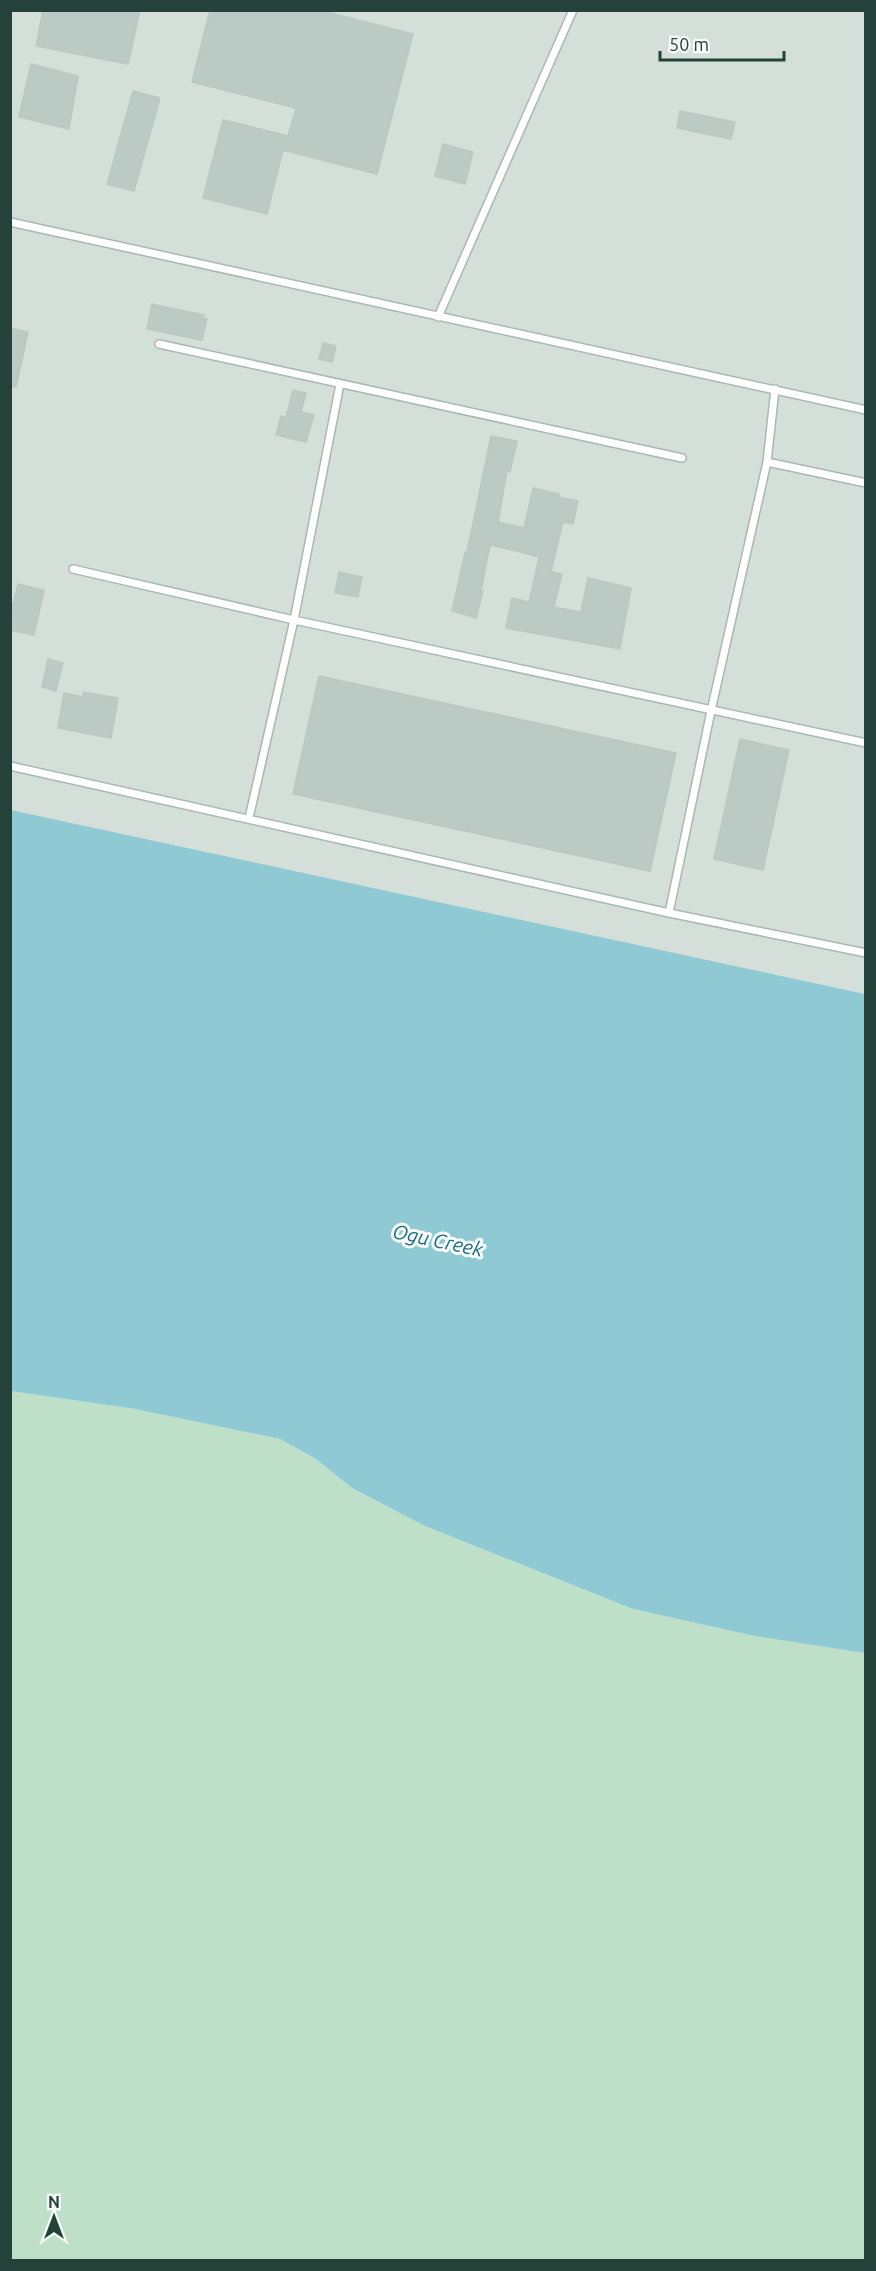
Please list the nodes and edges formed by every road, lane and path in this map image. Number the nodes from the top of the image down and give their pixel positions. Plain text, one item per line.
1 (573, 10) edge
2 (10, 222) edge
3 (438, 317) junction
4 (159, 344) dead end
5 (340, 384) junction
6 (775, 389) junction
7 (866, 410) edge
8 (682, 458) dead end
9 (767, 462) junction
10 (866, 483) edge
11 (73, 569) dead end
12 (294, 620) junction
13 (711, 711) junction
14 (866, 743) edge
15 (10, 766) edge
16 (249, 818) junction
17 (669, 913) junction
18 (866, 953) edge

1 - 3 lane
2 - 3 lane
3 - 6 lane
4 - 5 lane
5 - 8 lane
5 - 12 lane
6 - 7 lane
6 - 9 lane
9 - 10 lane
9 - 13 lane
11 - 12 lane
12 - 13 lane
12 - 16 lane
13 - 14 lane
13 - 17 lane
15 - 16 lane
16 - 17 lane
17 - 18 lane

